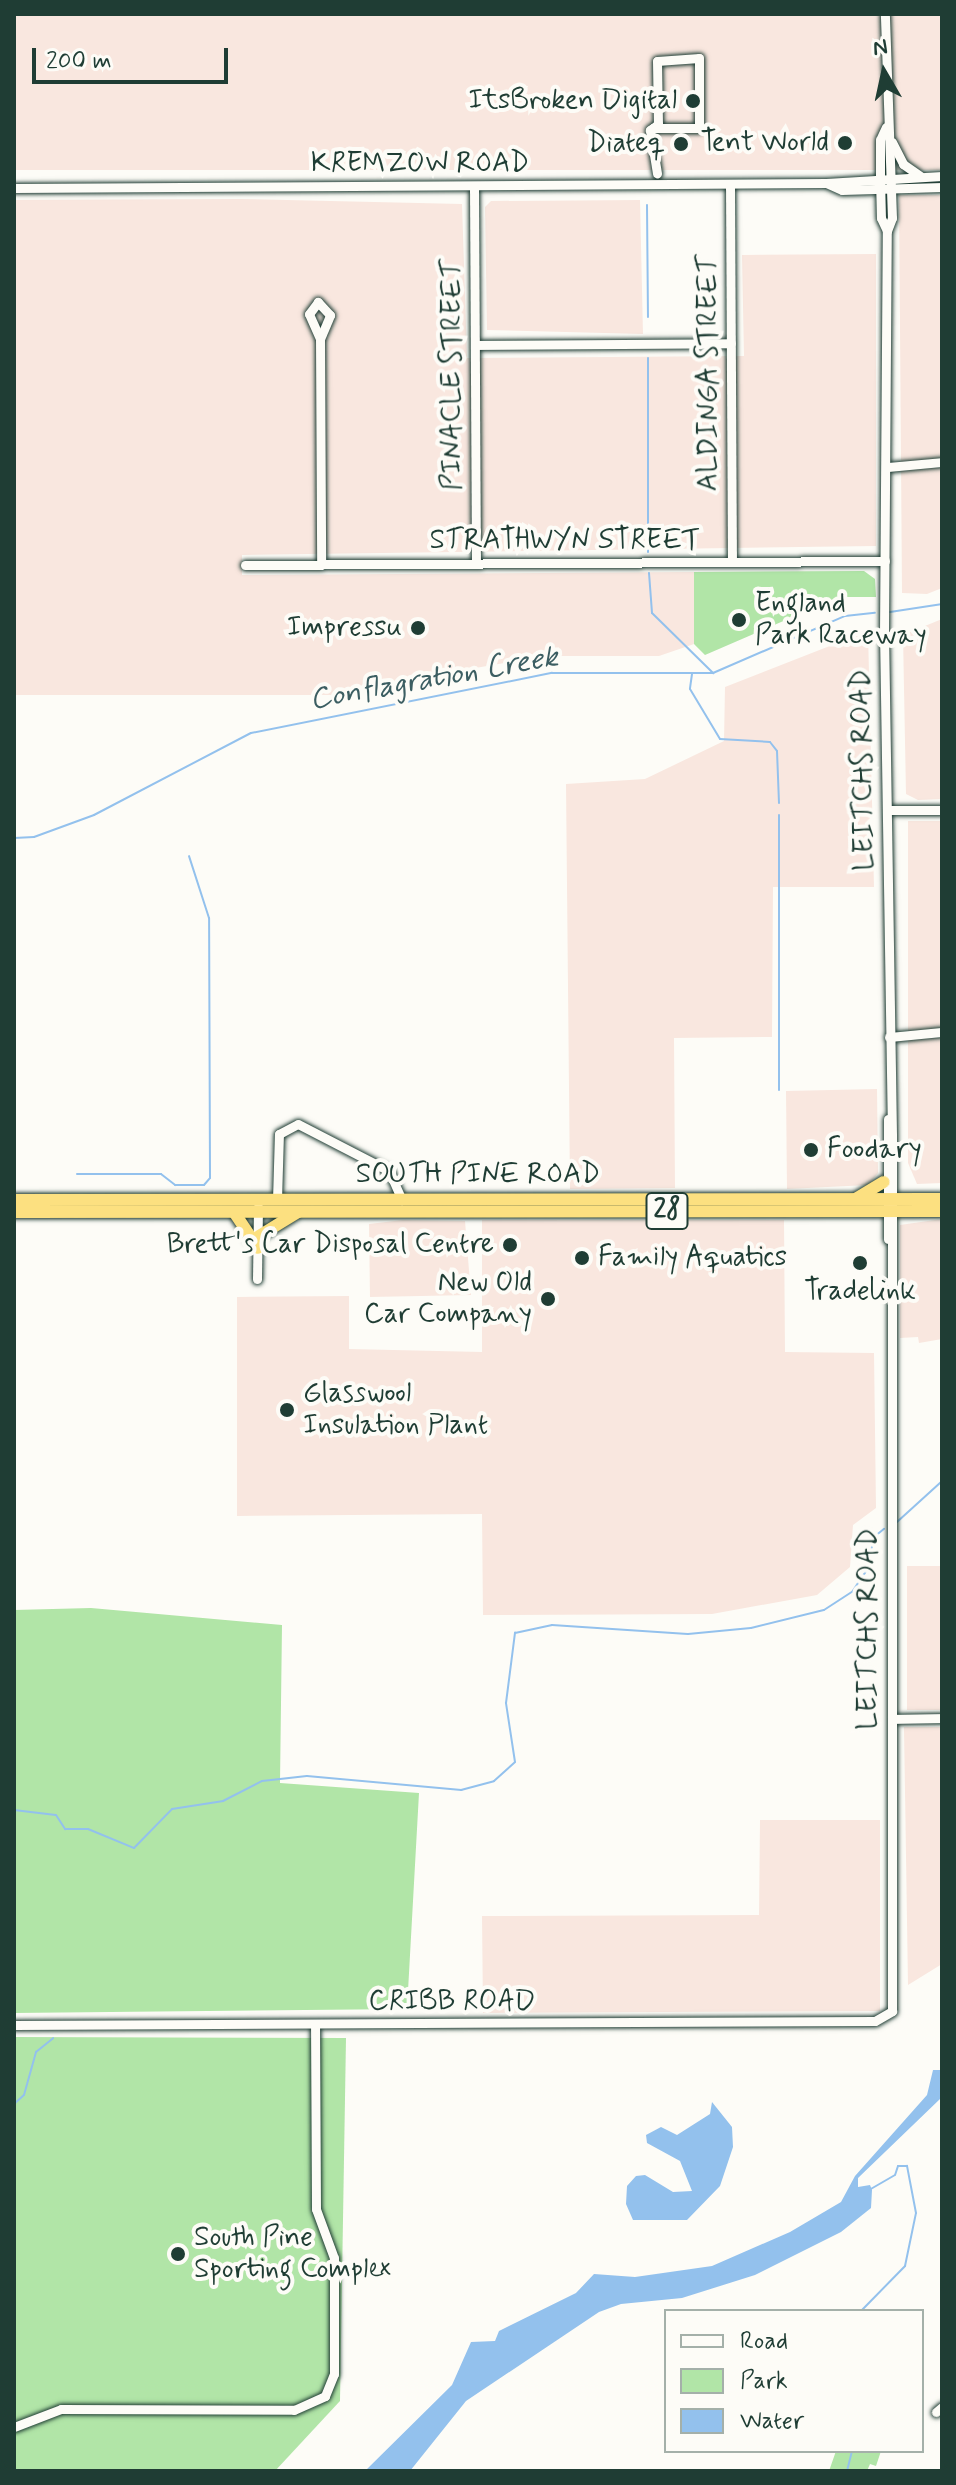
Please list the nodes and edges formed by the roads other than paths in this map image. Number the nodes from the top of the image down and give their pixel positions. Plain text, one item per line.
1 (885, 14) edge
2 (886, 127) junction
3 (653, 128) junction
4 (890, 139) junction
5 (657, 173) dead end
6 (920, 176) junction
7 (942, 176) edge
8 (886, 183) junction
9 (730, 184) junction
10 (474, 186) junction
11 (942, 187) edge
12 (14, 188) edge
13 (320, 339) dead end
14 (731, 343) junction
15 (475, 345) junction
16 (942, 462) edge
17 (887, 467) junction
18 (885, 561) junction
19 (732, 562) junction
20 (476, 564) junction
21 (245, 565) dead end
22 (321, 565) junction
23 (887, 810) junction
24 (942, 810) edge
25 (942, 1032) edge
26 (889, 1037) junction
27 (889, 1115) junction
28 (884, 1182) junction
29 (942, 1199) edge
30 (14, 1200) edge
31 (277, 1200) junction
32 (402, 1200) junction
33 (854, 1200) junction
34 (697, 1205) junction
35 (888, 1205) junction
36 (258, 1206) junction
37 (569, 1206) junction
38 (942, 1211) edge
39 (14, 1212) edge
40 (234, 1212) junction
41 (298, 1212) junction
42 (258, 1242) junction
43 (257, 1279) dead end
44 (942, 1718) edge
45 (892, 1719) junction
46 (889, 2016) joint
47 (14, 2025) edge
48 (315, 2025) junction
49 (14, 2427) edge

1 - 2 street, LEITCHS ROAD
2 - 4 street, LEITCHS ROAD
2 - 8 street, LEITCHS ROAD
3 - 3 street
3 - 5 street
4 - 6 street
4 - 8 street, LEITCHS ROAD
6 - 7 street, KREMZOW ROAD
6 - 8 street, KREMZOW ROAD
8 - 9 street, KREMZOW ROAD
8 - 11 street, KREMZOW ROAD
8 - 17 street, LEITCHS ROAD
9 - 10 street, KREMZOW ROAD
9 - 14 street, ALDINGA STREET
10 - 12 street, KREMZOW ROAD
10 - 15 street, PINACLE STREET
13 - 22 street
14 - 15 street
14 - 19 street, ALDINGA STREET
15 - 20 street, PINACLE STREET
16 - 17 street
17 - 18 street, LEITCHS ROAD
18 - 19 street, STRATHWYN STREET
18 - 23 street, LEITCHS ROAD
19 - 20 street, STRATHWYN STREET
20 - 22 street, STRATHWYN STREET
21 - 22 street, STRATHWYN STREET
23 - 24 street
23 - 26 street, LEITCHS ROAD
25 - 26 street
26 - 27 street, LEITCHS ROAD
27 - 28 street, LEITCHS ROAD
27 - 35 street, LEITCHS ROAD
28 - 33 highway
28 - 35 street, LEITCHS ROAD
29 - 35 highway, SOUTH PINE ROAD / 28
30 - 36 highway, SOUTH PINE ROAD / 28
31 - 32 highway, SOUTH PINE ROAD / 28
31 - 32 street
31 - 36 highway, SOUTH PINE ROAD / 28
32 - 37 highway, SOUTH PINE ROAD / 28
33 - 34 highway, SOUTH PINE ROAD / 28
33 - 35 highway, SOUTH PINE ROAD / 28
34 - 35 highway, SOUTH PINE ROAD / 28
34 - 37 highway, SOUTH PINE ROAD / 28
35 - 38 highway, SOUTH PINE ROAD / 28
35 - 45 street, LEITCHS ROAD
36 - 40 highway, SOUTH PINE ROAD / 28
36 - 41 highway, SOUTH PINE ROAD / 28
36 - 42 street
37 - 41 highway, SOUTH PINE ROAD / 28
39 - 40 highway, SOUTH PINE ROAD / 28
40 - 42 highway
41 - 42 highway
42 - 43 street
44 - 45 street
45 - 46 street, LEITCHS ROAD
46 - 48 street, CRIBB ROAD
47 - 48 street, CRIBB ROAD
48 - 49 street

